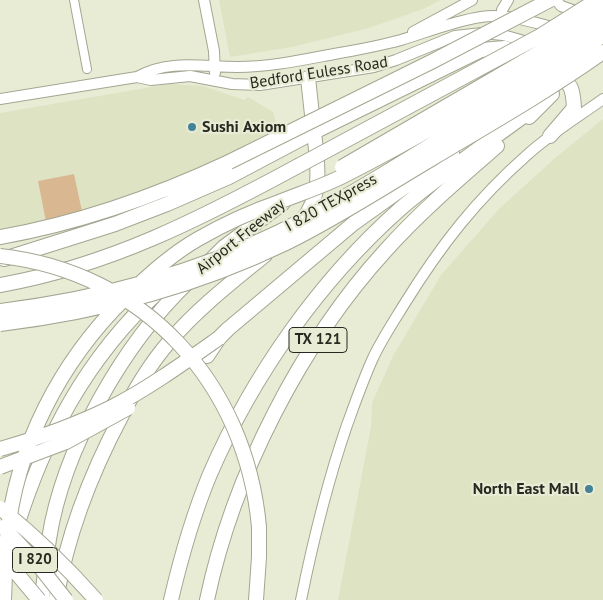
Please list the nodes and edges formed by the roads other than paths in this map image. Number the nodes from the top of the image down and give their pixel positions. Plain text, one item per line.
1 (74, 0) edge
2 (207, 0) edge
3 (472, 0) edge
4 (508, 0) edge
5 (550, 0) edge
6 (556, 0) edge
7 (597, 0) edge
8 (603, 11) edge
9 (502, 17) junction
10 (603, 20) edge
11 (603, 24) edge
12 (503, 35) junction
13 (603, 36) edge
14 (394, 42) junction
15 (603, 56) edge
16 (310, 59) junction
17 (216, 66) junction
18 (87, 69) dead end
19 (573, 73) junction
20 (137, 77) junction
21 (308, 78) junction
22 (215, 80) junction
23 (552, 94) junction
24 (0, 99) edge
25 (603, 99) edge
26 (314, 132) junction
27 (550, 136) junction
28 (0, 238) edge
29 (224, 247) junction
30 (0, 256) edge
31 (0, 260) edge
32 (0, 285) edge
33 (0, 311) edge
34 (0, 324) edge
35 (219, 338) junction
36 (0, 449) edge
37 (0, 467) edge
38 (0, 508) edge
39 (0, 524) edge
40 (0, 553) edge
41 (6, 600) edge
42 (41, 600) edge
43 (56, 600) edge
44 (66, 600) edge
45 (96, 600) edge
46 (170, 600) edge
47 (207, 600) edge
48 (256, 600) edge
49 (301, 600) edge

1 - 18 street
2 - 17 main road
3 - 14 main road
4 - 9 main road
5 - 28 highway, bridge
6 - 10 main road
7 - 32 highway, bridge
8 - 29 highway, Airport Freeway, bridge
9 - 12 main road
9 - 13 main road
9 - 14 main road
11 - 41 highway, bridge
12 - 15 main road, Bedford Euless Road
12 - 21 main road, Bedford Euless Road
13 - 33 highway, I 820 TEXpress, bridge
14 - 16 main road
15 - 19 highway, bridge
15 - 23 highway, TX 121
16 - 17 main road
16 - 21 main road
17 - 20 main road
17 - 22 main road
19 - 34 highway, I 820 TEXpress, bridge
19 - 46 highway, bridge
20 - 22 main road, Bedford Euless Road
20 - 24 main road, Bedford Euless Road
21 - 22 main road, Bedford Euless Road
21 - 26 highway
23 - 35 highway
23 - 47 highway, TX 121
25 - 27 main road
26 - 27 highway
26 - 31 highway
26 - 43 highway
27 - 49 main road
29 - 41 highway
29 - 42 highway, Airport Freeway
30 - 48 highway, bridge
35 - 36 highway, bridge
35 - 37 highway, bridge
38 - 45 highway, bridge
39 - 44 highway, I 820, bridge
40 - 42 highway, I 820, bridge

